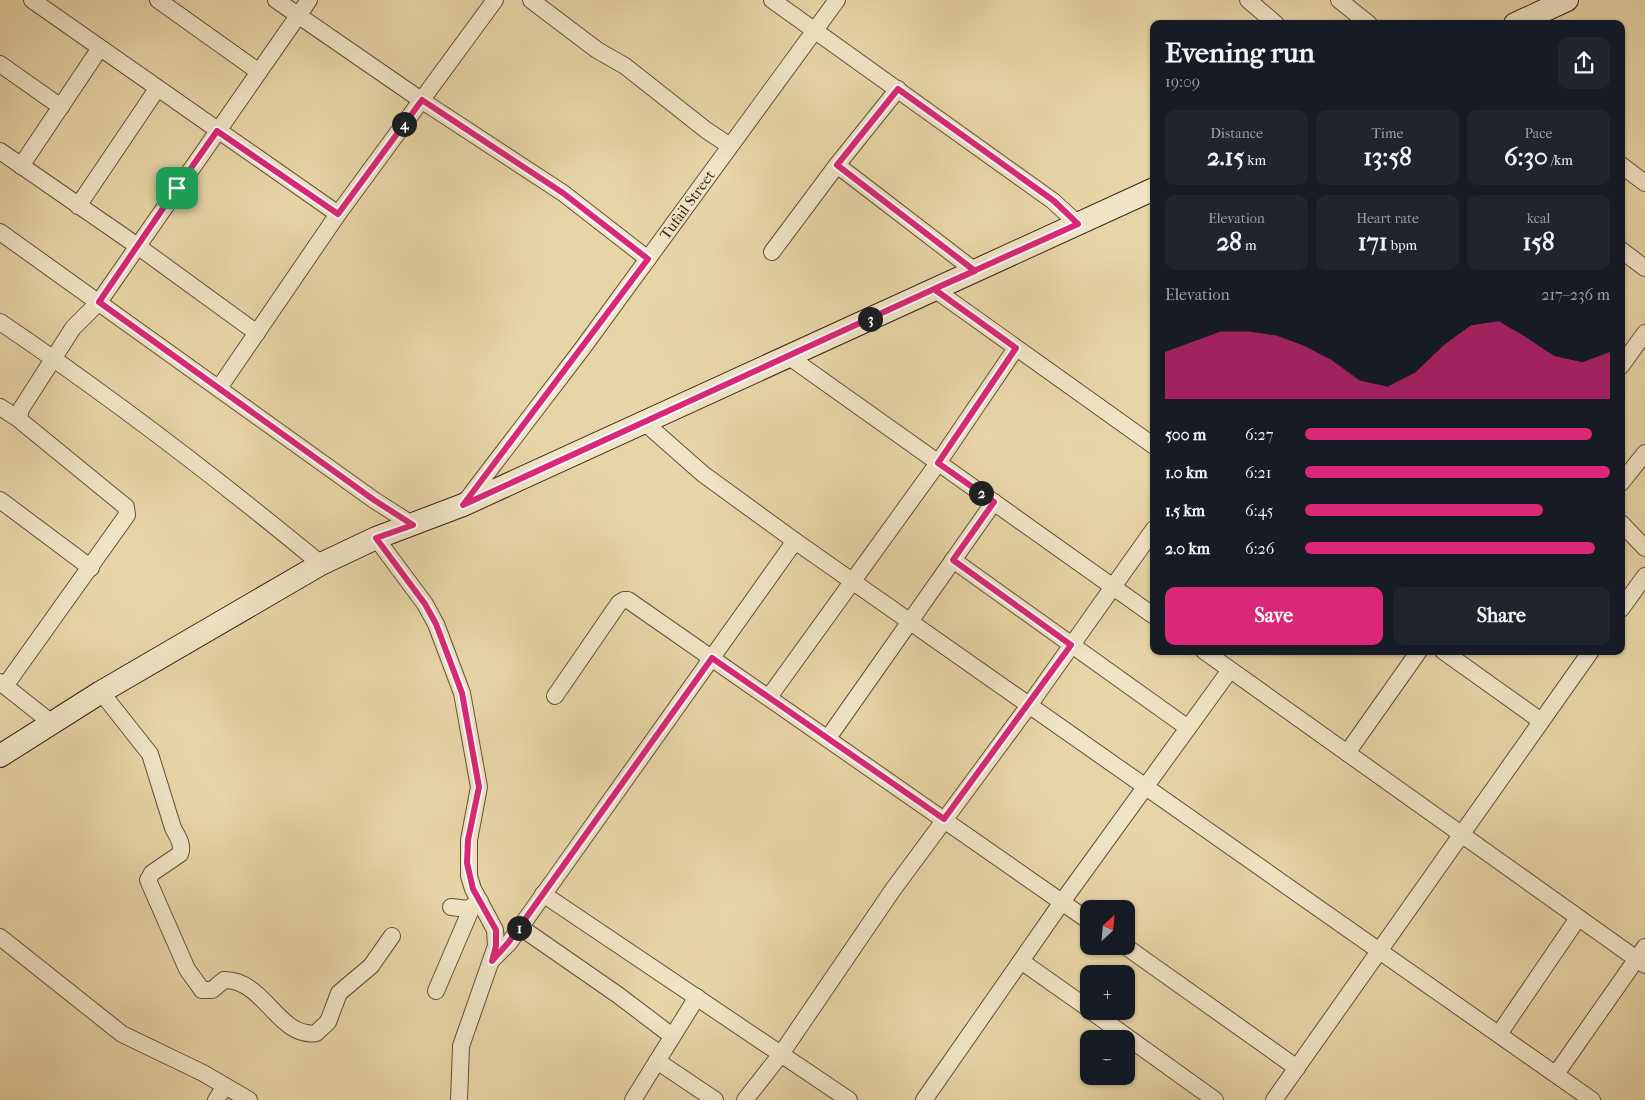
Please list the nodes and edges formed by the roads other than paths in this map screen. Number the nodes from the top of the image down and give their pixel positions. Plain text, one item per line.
1 (32, 0) edge
2 (158, 0) edge
3 (276, 0) edge
4 (310, 0) edge
5 (495, 0) edge
6 (531, 0) edge
7 (772, 0) edge
8 (837, 0) edge
9 (1248, 0) edge
10 (1339, 0) edge
11 (1567, 0) edge
12 (298, 16) junction
13 (1271, 20) edge
14 (1364, 20) edge
15 (1524, 20) edge
16 (814, 31) junction
17 (100, 48) junction
18 (0, 64) edge
19 (259, 72) junction
20 (157, 89) junction
21 (898, 89) junction
22 (422, 100) junction
23 (60, 106) junction
24 (217, 131) junction
25 (730, 146) junction
26 (0, 151) edge
27 (837, 165) junction
28 (21, 166) junction
29 (1625, 168) edge
30 (1645, 183) edge
31 (1150, 191) edge
32 (78, 206) junction
33 (338, 214) junction
34 (1078, 224) junction
35 (0, 232) edge
36 (136, 245) junction
37 (772, 252) dead end
38 (1625, 253) edge
39 (648, 259) junction
40 (1645, 268) edge
41 (975, 271) junction
42 (934, 289) junction
43 (99, 302) junction
44 (0, 322) edge
45 (258, 333) junction
46 (1645, 333) edge
47 (1016, 348) junction
48 (788, 356) junction
49 (54, 358) junction
50 (1625, 360) edge
51 (218, 388) junction
52 (0, 406) edge
53 (20, 420) junction
54 (644, 422) junction
55 (1150, 443) edge
56 (1645, 453) edge
57 (938, 463) junction
58 (1625, 479) edge
59 (0, 500) edge
60 (994, 502) junction
61 (463, 505) junction
62 (413, 525) junction
63 (1625, 526) edge
64 (1150, 534) edge
65 (376, 538) junction
66 (795, 541) junction
67 (1645, 548) edge
68 (953, 560) junction
69 (321, 564) junction
70 (91, 568) junction
71 (1645, 576) edge
72 (853, 581) junction
73 (1112, 586) junction
74 (1625, 604) edge
75 (1150, 613) edge
76 (911, 621) junction
77 (1071, 645) junction
78 (1209, 655) edge
79 (1415, 655) edge
80 (1449, 655) edge
81 (1588, 655) edge
82 (712, 658) junction
83 (1230, 670) junction
84 (2, 684) edge
85 (101, 692) junction
86 (555, 696) dead end
87 (769, 697) junction
88 (1030, 704) junction
89 (1541, 721) junction
90 (53, 724) junction
91 (1188, 728) junction
92 (828, 738) junction
93 (1347, 753) junction
94 (0, 756) edge
95 (1146, 786) junction
96 (944, 819) junction
97 (1461, 834) junction
98 (543, 894) junction
99 (1062, 902) junction
100 (476, 904) junction
101 (451, 907) dead end
102 (1080, 915) edge
103 (1578, 918) junction
104 (520, 927) junction
105 (392, 936) dead end
106 (0, 937) edge
107 (1378, 950) junction
108 (1135, 953) edge
109 (1642, 957) edge
110 (492, 961) junction
111 (1021, 961) junction
112 (436, 991) dead end
113 (696, 997) junction
114 (1080, 1003) edge
115 (1104, 1020) edge
116 (1499, 1034) junction
117 (672, 1036) junction
118 (781, 1054) junction
119 (657, 1061) junction
120 (1297, 1068) junction
121 (1556, 1074) junction
122 (225, 1086) junction
123 (216, 1100) edge
124 (248, 1100) edge
125 (459, 1100) edge
126 (633, 1100) edge
127 (715, 1100) edge
128 (745, 1100) edge
129 (849, 1100) edge
130 (924, 1100) edge
131 (1215, 1100) edge
132 (1274, 1100) edge
133 (1592, 1100) edge

1 - 17 street
2 - 19 street
3 - 12 street
4 - 12 street
5 - 22 street
6 - 25 street
7 - 16 street
8 - 16 street, Tufail Street
9 - 13 street
10 - 14 street
11 - 15 main road
12 - 19 street
12 - 22 street
16 - 21 street
16 - 25 street, Tufail Street
17 - 20 street
17 - 23 street
18 - 23 street
19 - 24 street
20 - 24 street
20 - 32 street
21 - 27 street
21 - 34 street
22 - 33 street
22 - 39 street
23 - 28 street
24 - 33 street
24 - 36 street
25 - 39 street, Tufail Street
26 - 28 street
27 - 37 street
27 - 41 street
28 - 32 street
29 - 30 street
31 - 34 main road
32 - 36 street
33 - 45 street
34 - 41 main road
35 - 43 street
36 - 43 street
36 - 45 street
38 - 40 street
39 - 61 street, Tufail Street
41 - 42 main road
42 - 47 street
42 - 48 main road
43 - 49 street
43 - 51 street
44 - 49 street
45 - 51 street
46 - 50 street
47 - 55 street
47 - 57 street
48 - 54 main road
48 - 57 street
49 - 53 street
49 - 69 street
51 - 62 street
52 - 53 street
53 - 70 street
54 - 61 main road
54 - 66 street
56 - 58 street
57 - 60 street
57 - 72 street
59 - 70 street
60 - 68 street
60 - 73 street
61 - 62 main road
62 - 65 main road
63 - 67 street
64 - 73 street
65 - 69 main road
65 - 100 street
66 - 72 street
66 - 82 street
68 - 76 street
68 - 77 street
69 - 85 main road
70 - 84 street
71 - 74 street
72 - 76 street
72 - 87 street
73 - 75 street
73 - 77 street
76 - 88 street
76 - 92 street
77 - 88 street
77 - 91 street
78 - 83 street
79 - 93 street
80 - 89 street
81 - 89 street
82 - 86 street
82 - 87 street
82 - 98 street
83 - 91 street
83 - 93 street
84 - 90 street
85 - 90 main road
85 - 105 street
87 - 92 street
88 - 95 street
88 - 96 street
89 - 97 street
90 - 94 main road
91 - 95 street
92 - 96 street
93 - 97 street
95 - 99 street
95 - 107 street
96 - 99 street
96 - 118 street
97 - 103 street
97 - 107 street
98 - 104 street
98 - 113 street
99 - 102 street
99 - 111 street
100 - 101 street
100 - 110 street
100 - 112 street
103 - 109 street
103 - 116 street
104 - 110 street
104 - 117 street
106 - 122 street
107 - 116 street
107 - 120 street
108 - 120 street
109 - 121 street
110 - 125 street
111 - 114 street
111 - 130 street
113 - 117 street
113 - 118 street
115 - 131 street
116 - 121 street
117 - 119 street
118 - 128 street
118 - 129 street
119 - 126 street
119 - 127 street
120 - 132 street
121 - 133 street
122 - 123 street
122 - 124 street

